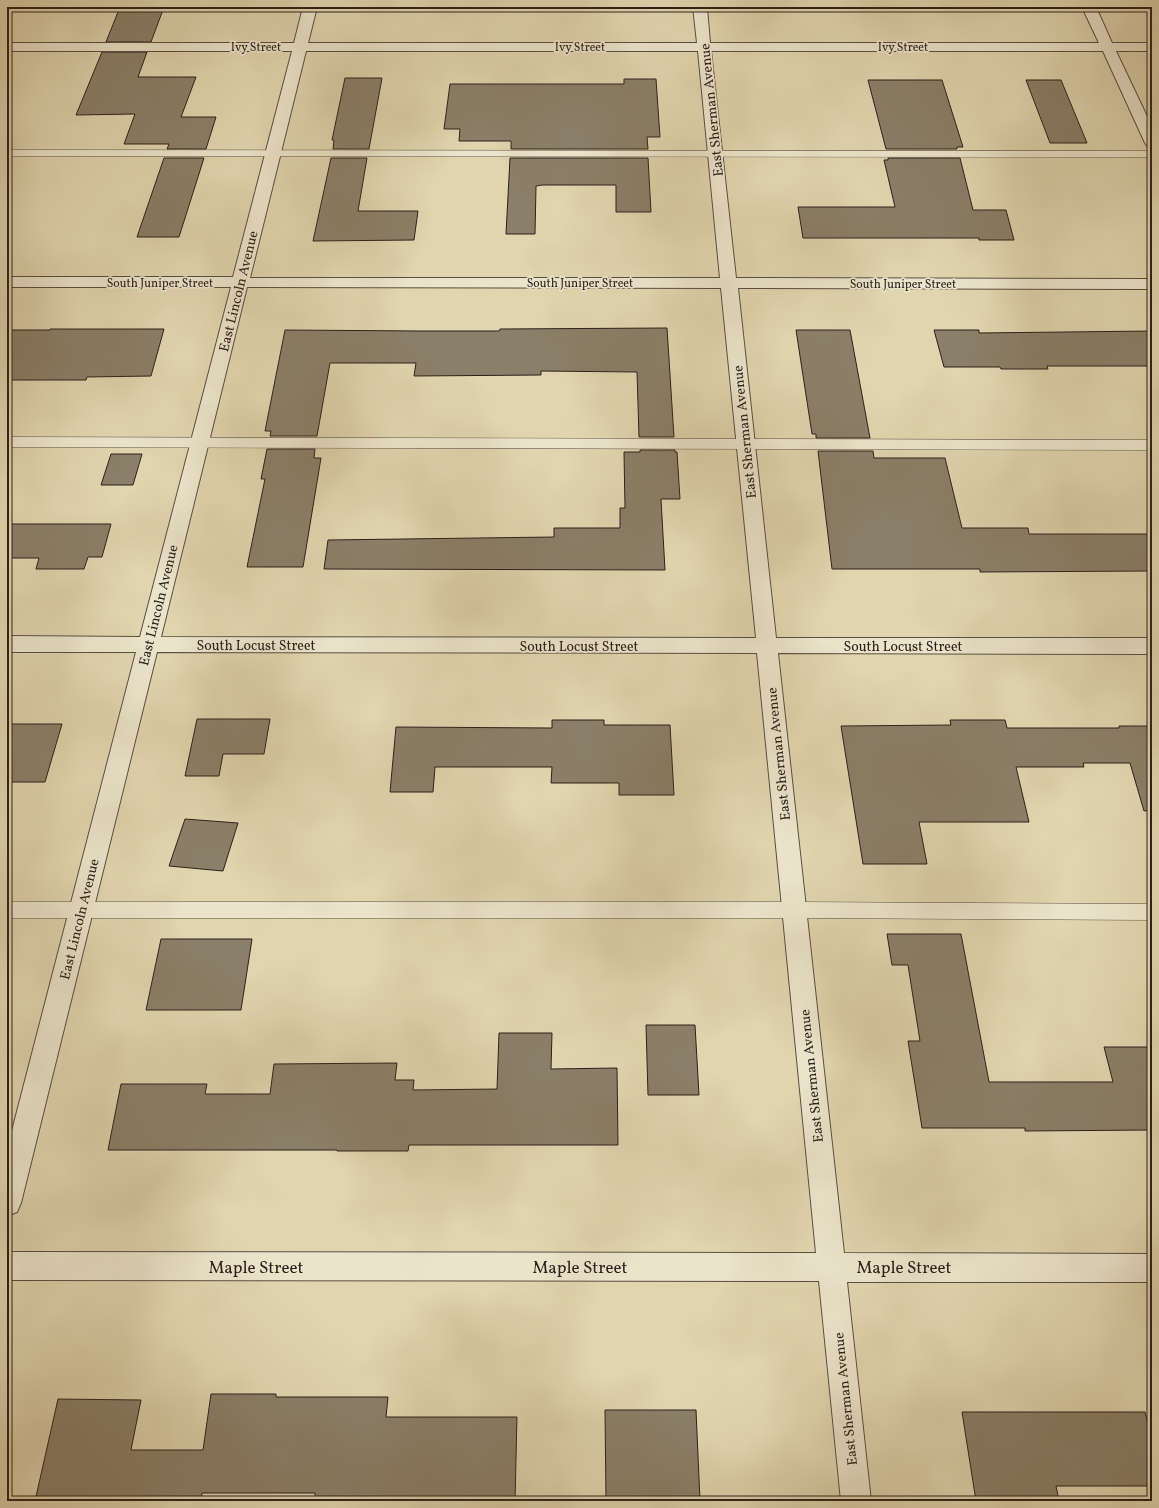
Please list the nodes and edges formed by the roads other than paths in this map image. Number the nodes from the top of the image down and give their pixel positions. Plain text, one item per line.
1 (310, 7) edge
2 (700, 7) edge
3 (1089, 7) edge
4 (7, 47) edge
5 (300, 47) junction
6 (704, 47) junction
7 (1107, 47) junction
8 (1152, 47) edge
9 (1152, 143) edge
10 (273, 152) junction
11 (7, 153) edge
12 (715, 154) junction
13 (1152, 154) edge
14 (7, 282) edge
15 (240, 283) junction
16 (728, 284) junction
17 (1152, 284) edge
18 (7, 442) edge
19 (200, 443) junction
20 (745, 444) junction
21 (1152, 445) edge
22 (7, 644) edge
23 (148, 644) junction
24 (766, 646) junction
25 (1152, 646) edge
26 (7, 910) edge
27 (794, 910) junction
28 (81, 911) junction
29 (1152, 912) edge
30 (7, 1203) edge
31 (7, 1266) edge
32 (831, 1267) junction
33 (1152, 1268) edge
34 (856, 1501) edge

1 - 5 street, East Lincoln Avenue
2 - 6 street, East Sherman Avenue
3 - 7 street
4 - 5 street, Ivy Street
5 - 6 street, Ivy Street
5 - 10 street, East Lincoln Avenue
6 - 7 street, Ivy Street
6 - 12 street, East Sherman Avenue
7 - 8 street, Ivy Street
7 - 9 street
10 - 11 lane
10 - 12 lane
10 - 15 street, East Lincoln Avenue
12 - 13 lane
12 - 16 street, East Sherman Avenue
14 - 15 street, South Juniper Street
15 - 16 street, South Juniper Street
15 - 19 street, East Lincoln Avenue
16 - 17 street, South Juniper Street
16 - 20 street, East Sherman Avenue
18 - 19 lane
19 - 20 lane
19 - 23 street, East Lincoln Avenue
20 - 21 lane
20 - 24 street, East Sherman Avenue
22 - 23 street, South Locust Street
23 - 24 street, South Locust Street
23 - 28 street, East Lincoln Avenue
24 - 25 street, South Locust Street
24 - 27 street, East Sherman Avenue
26 - 28 lane
27 - 28 lane
27 - 29 lane
27 - 32 street, East Sherman Avenue
28 - 30 street, East Lincoln Avenue
31 - 32 street, Maple Street
32 - 33 street, Maple Street
32 - 34 street, East Sherman Avenue

